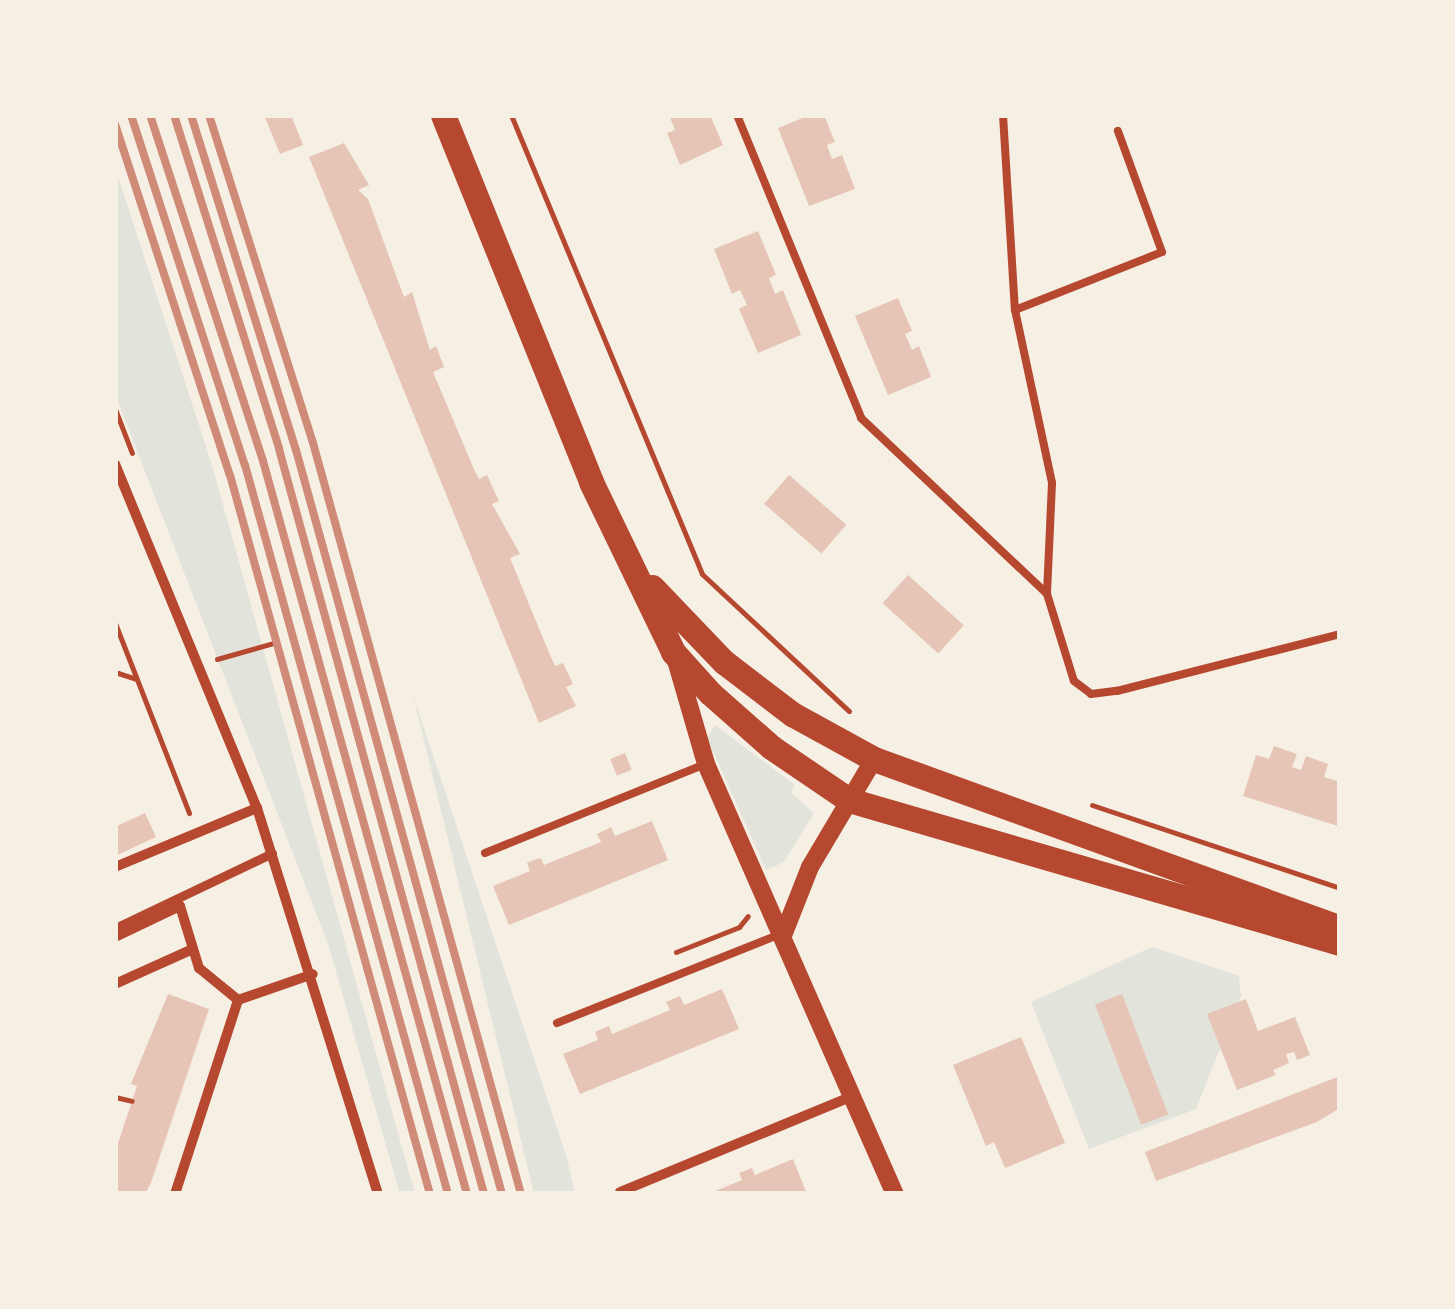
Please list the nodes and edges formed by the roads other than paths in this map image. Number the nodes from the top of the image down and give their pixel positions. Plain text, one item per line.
1 (442, 115) edge
2 (737, 115) edge
3 (1003, 115) edge
4 (1118, 132) dead end
5 (1015, 310) junction
6 (115, 464) edge
7 (638, 572) junction
8 (1048, 594) junction
9 (1340, 634) edge
10 (674, 652) junction
11 (874, 760) junction
12 (706, 764) junction
13 (850, 800) junction
14 (257, 808) junction
15 (485, 853) dead end
16 (272, 854) junction
17 (115, 867) edge
18 (115, 928) edge
19 (1339, 928) edge
20 (784, 933) junction
21 (115, 937) edge
22 (194, 949) junction
23 (313, 974) junction
24 (115, 984) edge
25 (238, 1000) junction
26 (558, 1023) dead end
27 (855, 1095) junction
28 (620, 1192) edge
29 (175, 1194) edge
30 (378, 1194) edge
31 (895, 1194) edge

1 - 7 main road
2 - 8 lane
3 - 5 lane
4 - 5 lane
5 - 8 lane
6 - 14 street
7 - 10 main road
7 - 11 main road
8 - 9 lane
10 - 12 street
10 - 13 main road
11 - 13 street
11 - 19 main road
12 - 15 lane
12 - 20 street
13 - 19 main road
13 - 20 street
14 - 16 street
14 - 17 street
16 - 18 street
16 - 23 street
20 - 26 lane
20 - 27 street
21 - 22 street
22 - 24 street
22 - 25 street
23 - 25 street
23 - 30 street
25 - 29 street
27 - 28 street
27 - 31 street

